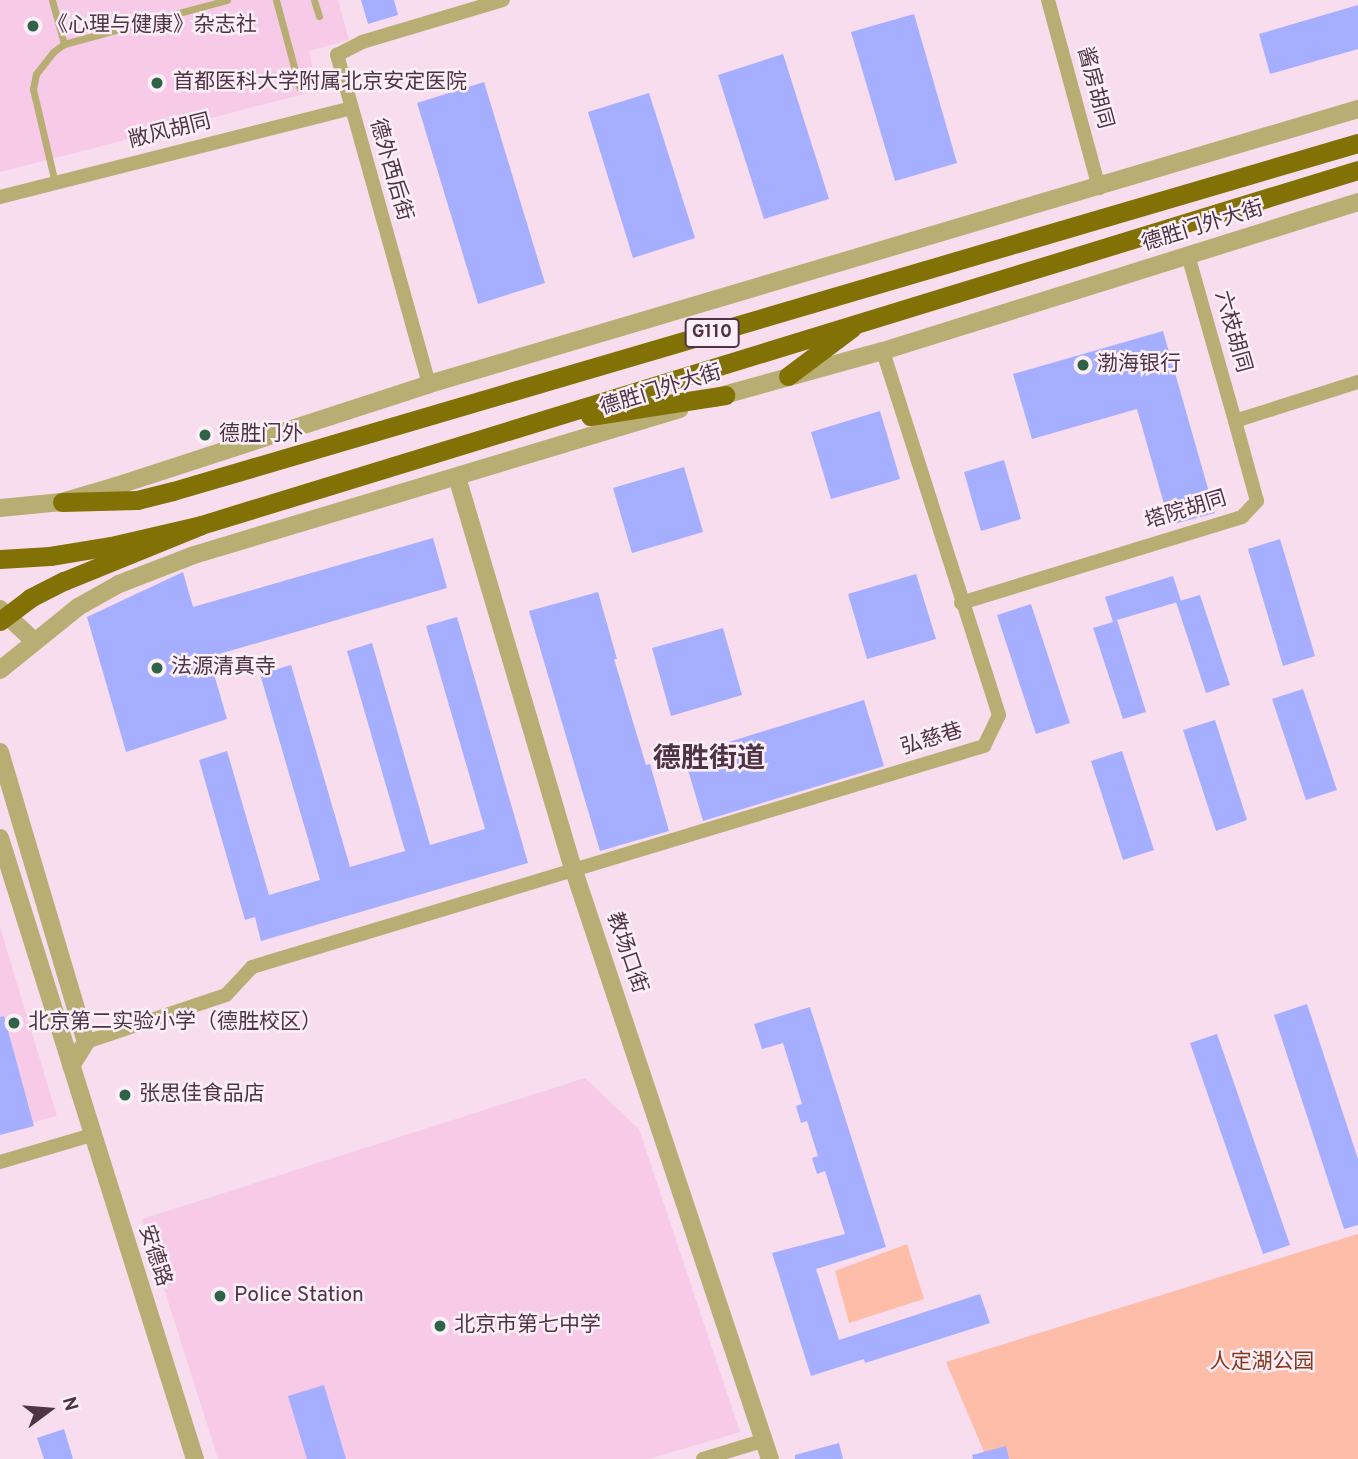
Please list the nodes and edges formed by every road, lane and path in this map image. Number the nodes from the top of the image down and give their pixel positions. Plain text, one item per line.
1 (52, 0) edge
2 (227, 0) edge
3 (276, 0) edge
4 (314, 0) edge
5 (503, 0) edge
6 (1048, 0) edge
7 (319, 16) dead end
8 (64, 44) junction
9 (299, 89) dead end
10 (351, 108) junction
11 (1358, 109) edge
12 (1358, 143) edge
13 (1358, 170) edge
14 (55, 183) junction
15 (1099, 188) junction
16 (0, 197) edge
17 (1358, 202) edge
18 (1188, 256) junction
19 (864, 319) junction
20 (883, 351) junction
21 (788, 376) junction
22 (1358, 382) edge
23 (429, 384) junction
24 (725, 395) junction
25 (1235, 421) junction
26 (527, 425) junction
27 (457, 477) junction
28 (62, 502) junction
29 (0, 508) edge
30 (201, 524) junction
31 (0, 559) edge
32 (961, 603) junction
33 (0, 609) edge
34 (0, 621) edge
35 (33, 640) junction
36 (0, 670) edge
37 (0, 752) edge
38 (0, 838) edge
39 (573, 868) junction
40 (86, 1042) junction
41 (71, 1066) junction
42 (92, 1135) junction
43 (0, 1162) edge
44 (765, 1440) junction
45 (195, 1459) edge
46 (703, 1459) edge
47 (770, 1459) edge

1 - 8 lane
2 - 8 lane
3 - 9 lane
4 - 7 lane
5 - 10 street, 德外西后街
6 - 15 street, 酱房胡同
8 - 14 lane
10 - 14 street, 敞风胡同
10 - 23 street, 德外西后街
11 - 15 street, 德胜门外大街
12 - 28 highway, 德胜门外大街 / G110
13 - 19 highway, 德胜门外大街 / G110
14 - 16 street, 敞风胡同
15 - 23 street, 德胜门外大街
17 - 18 street, 德胜门外大街
18 - 20 street, 德胜门外大街
18 - 25 street, 六枝胡同
19 - 21 highway
19 - 26 highway, 德胜门外大街 / G110
20 - 21 street, 德胜门外大街
20 - 32 street, 弘慈巷
21 - 24 street, 德胜门外大街
22 - 25 street
23 - 28 street, 德胜门外大街
24 - 26 highway
24 - 27 street, 德胜门外大街
25 - 32 street, 塔院胡同
26 - 30 highway, 德胜门外大街 / G110
27 - 35 street, 德胜门外大街
27 - 39 street, 教场口街
28 - 29 street, 德胜门外大街
30 - 31 highway, bridge
30 - 34 highway, bridge
32 - 39 street, 弘慈巷
33 - 35 street
35 - 36 street, 德胜门外大街
37 - 40 street
38 - 41 street, 安德路
39 - 40 street, 弘慈巷
39 - 44 street, 教场口街
40 - 41 street
41 - 42 street, 安德路
42 - 43 street
42 - 45 street, 安德路
44 - 46 street
44 - 47 street, 教场口街

